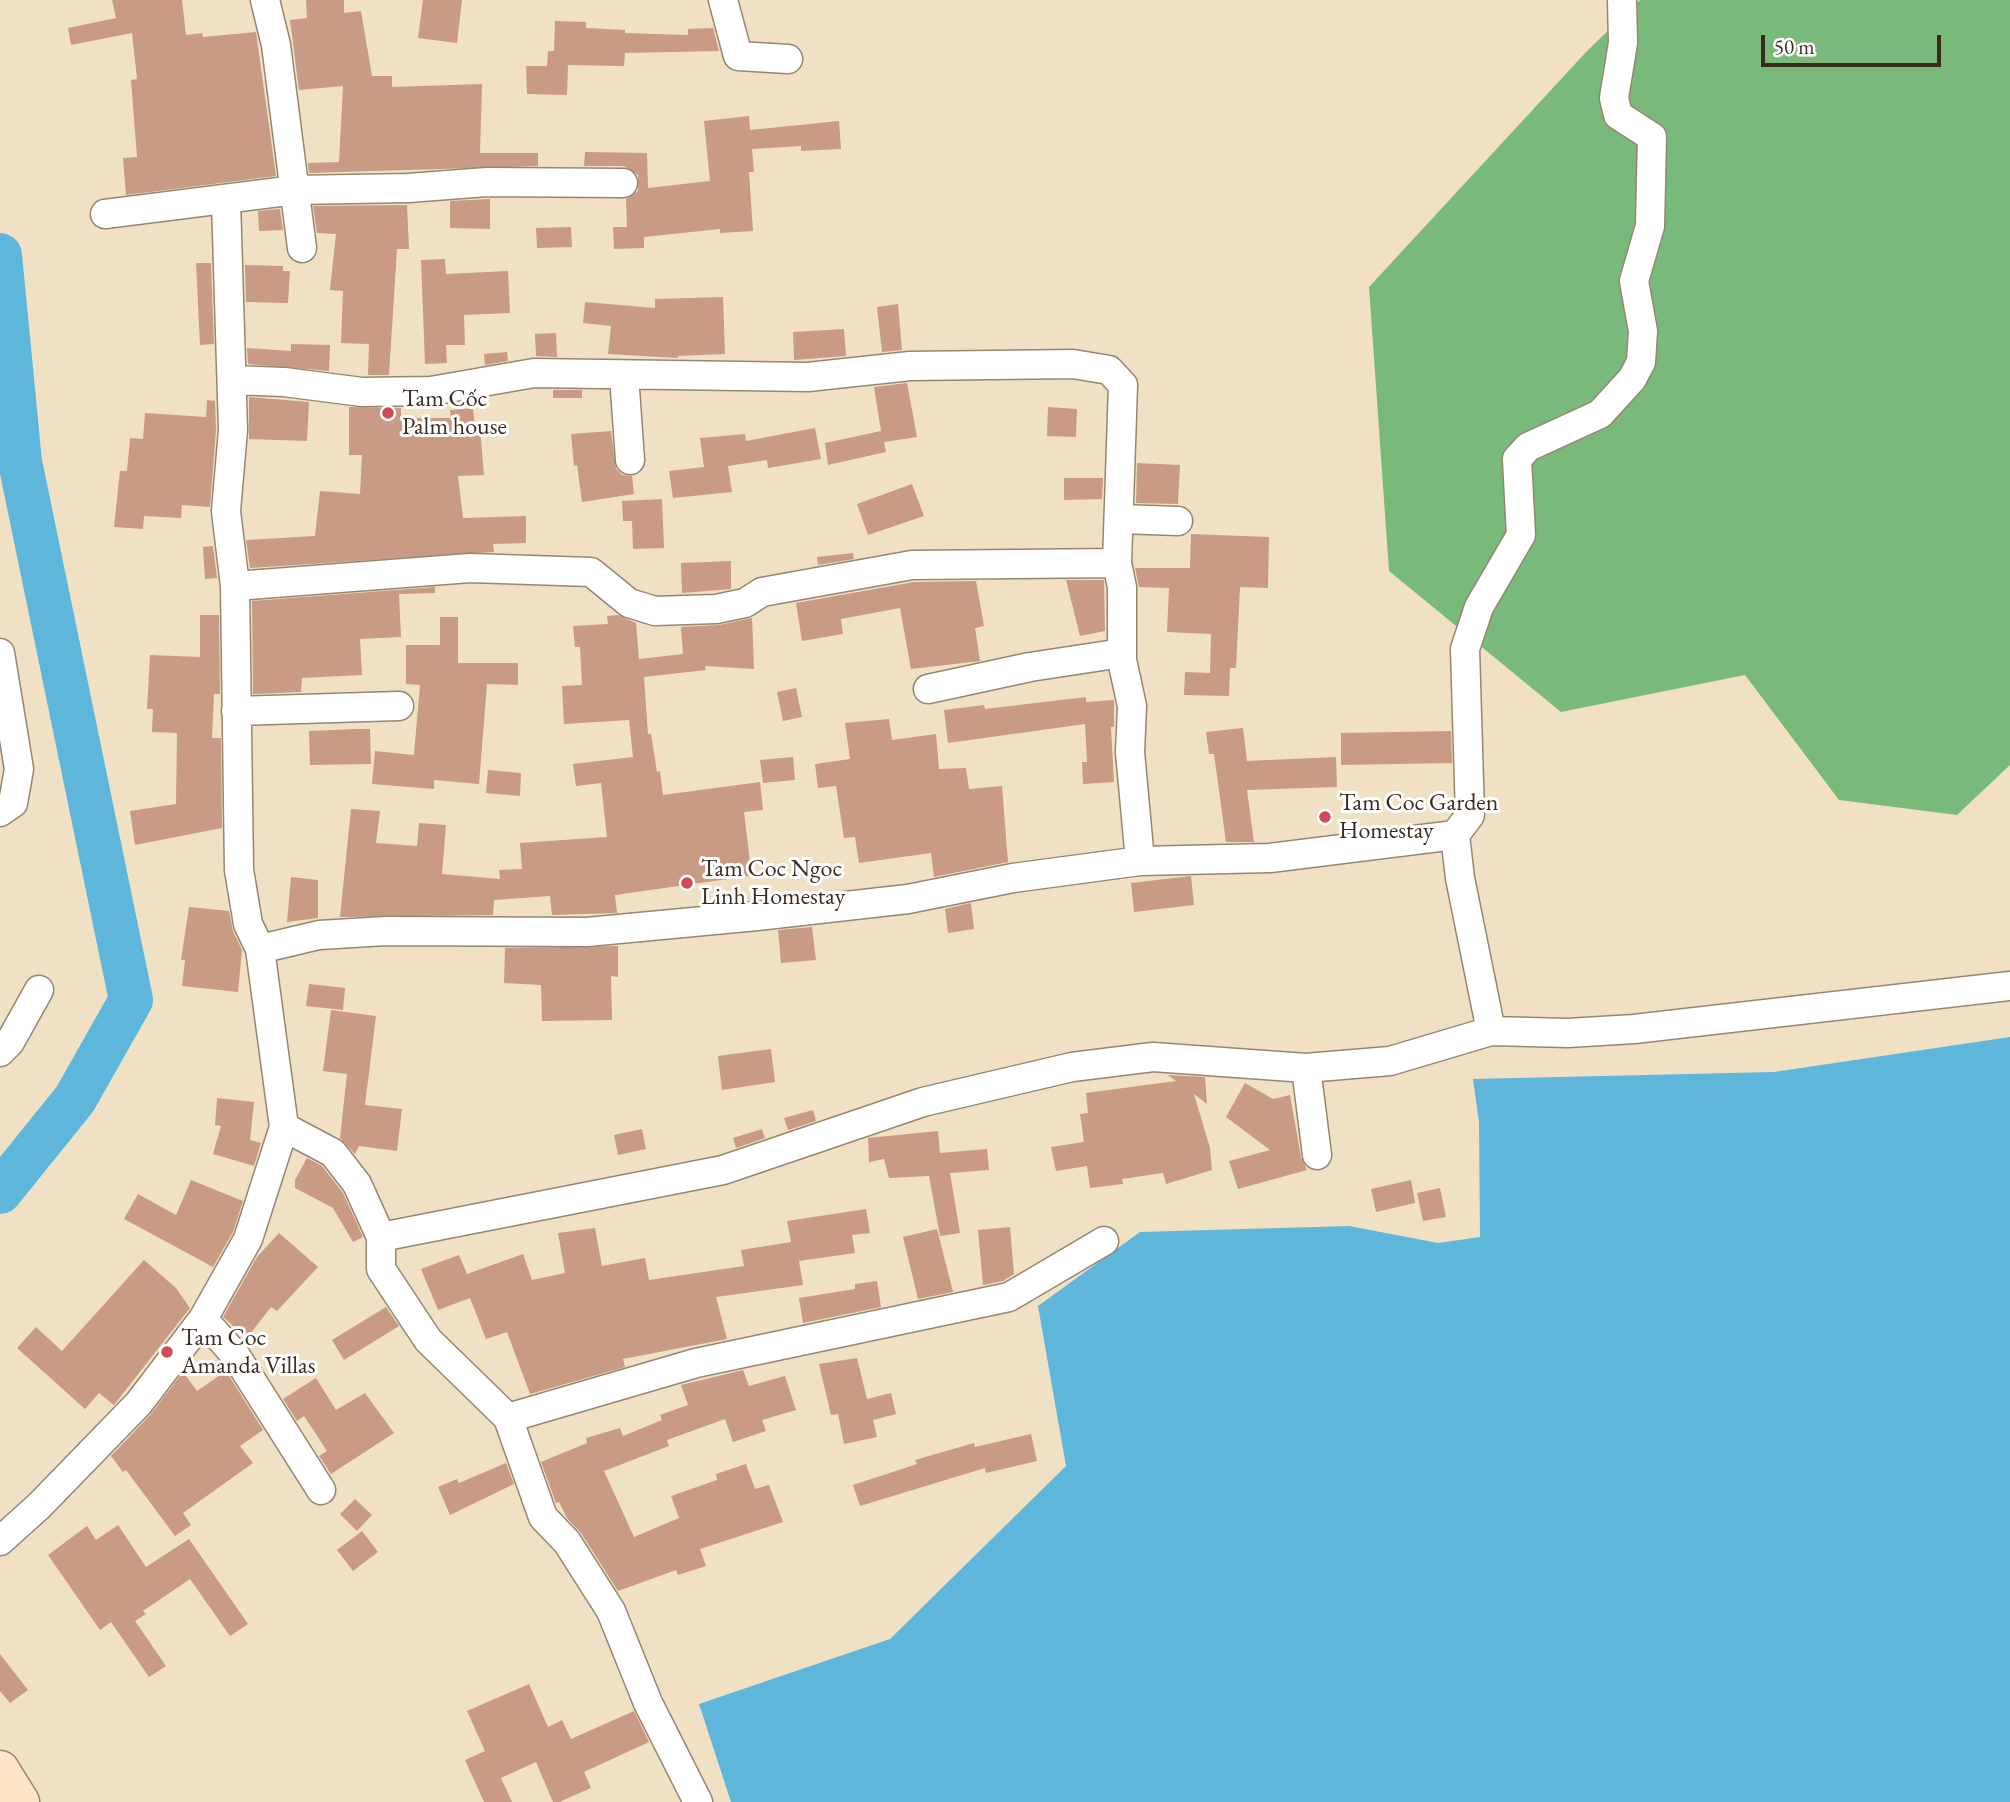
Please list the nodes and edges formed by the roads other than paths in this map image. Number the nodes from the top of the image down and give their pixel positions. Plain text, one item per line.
1 (265, 0) edge
2 (723, 0) edge
3 (1622, 0) edge
4 (788, 59) dead end
5 (623, 183) dead end
6 (295, 190) junction
7 (226, 201) junction
8 (104, 214) dead end
9 (302, 248) dead end
10 (624, 375) junction
11 (233, 380) junction
12 (630, 460) dead end
13 (1120, 519) junction
14 (1178, 521) dead end
15 (1117, 563) junction
16 (235, 586) junction
17 (0, 653) edge
18 (1122, 653) junction
19 (928, 689) dead end
20 (399, 706) dead end
21 (236, 711) junction
22 (0, 812) edge
23 (1455, 835) junction
24 (1140, 861) junction
25 (260, 949) junction
26 (2010, 986) edge
27 (39, 990) dead end
28 (1491, 1031) junction
29 (0, 1052) edge
30 (1306, 1068) junction
31 (284, 1128) junction
32 (1317, 1155) dead end
33 (381, 1237) junction
34 (1104, 1241) dead end
35 (203, 1319) junction
36 (508, 1418) junction
37 (321, 1490) dead end
38 (0, 1541) edge
39 (0, 1770) edge
40 (20, 1802) edge
41 (698, 1802) edge

1 - 6 street
2 - 4 street
3 - 23 street
5 - 6 street
6 - 7 street
6 - 9 street
7 - 8 street
7 - 11 street
10 - 11 street
10 - 12 street
10 - 13 street
11 - 16 street
13 - 14 street
13 - 15 street
15 - 16 street
15 - 18 street
16 - 21 street
17 - 22 street
18 - 19 street
18 - 24 street
20 - 21 street
21 - 25 street
23 - 24 street
23 - 28 street
24 - 25 street
25 - 31 street
26 - 28 street
27 - 29 street
28 - 30 street
30 - 32 street
30 - 33 street
31 - 33 street
31 - 35 street
33 - 36 street
34 - 36 street
35 - 37 street
35 - 38 street
36 - 41 street
39 - 40 main road

